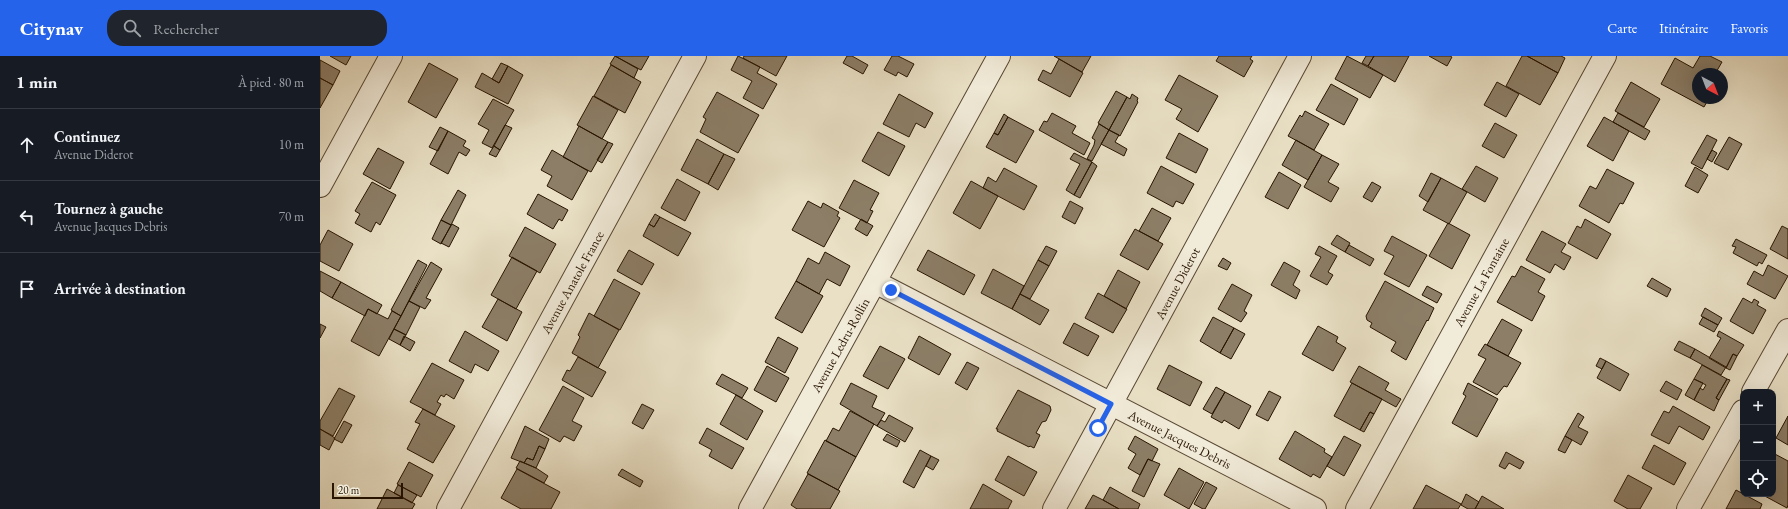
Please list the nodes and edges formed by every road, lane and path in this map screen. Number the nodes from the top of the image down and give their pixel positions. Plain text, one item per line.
1 (391, 56) edge
2 (695, 56) edge
3 (999, 56) edge
4 (1300, 56) edge
5 (1605, 56) edge
6 (320, 186) edge
7 (875, 282) junction
8 (1788, 330) edge
9 (1755, 389) edge
10 (1111, 404) junction
11 (1740, 416) edge
12 (448, 509) edge
13 (750, 509) edge
14 (1054, 509) edge
15 (1315, 509) edge
16 (1357, 509) edge
17 (1688, 509) edge

1 - 6 street
2 - 12 street, Avenue Anatole France
3 - 7 street, Avenue Ledru-Rollin
4 - 10 street, Avenue Diderot
5 - 16 street, Avenue La Fontaine
7 - 10 street, Avenue Jacques Debris
7 - 13 street, Avenue Ledru-Rollin
8 - 9 street
10 - 14 street, Avenue Diderot
10 - 15 street, Avenue Jacques Debris
11 - 17 street

